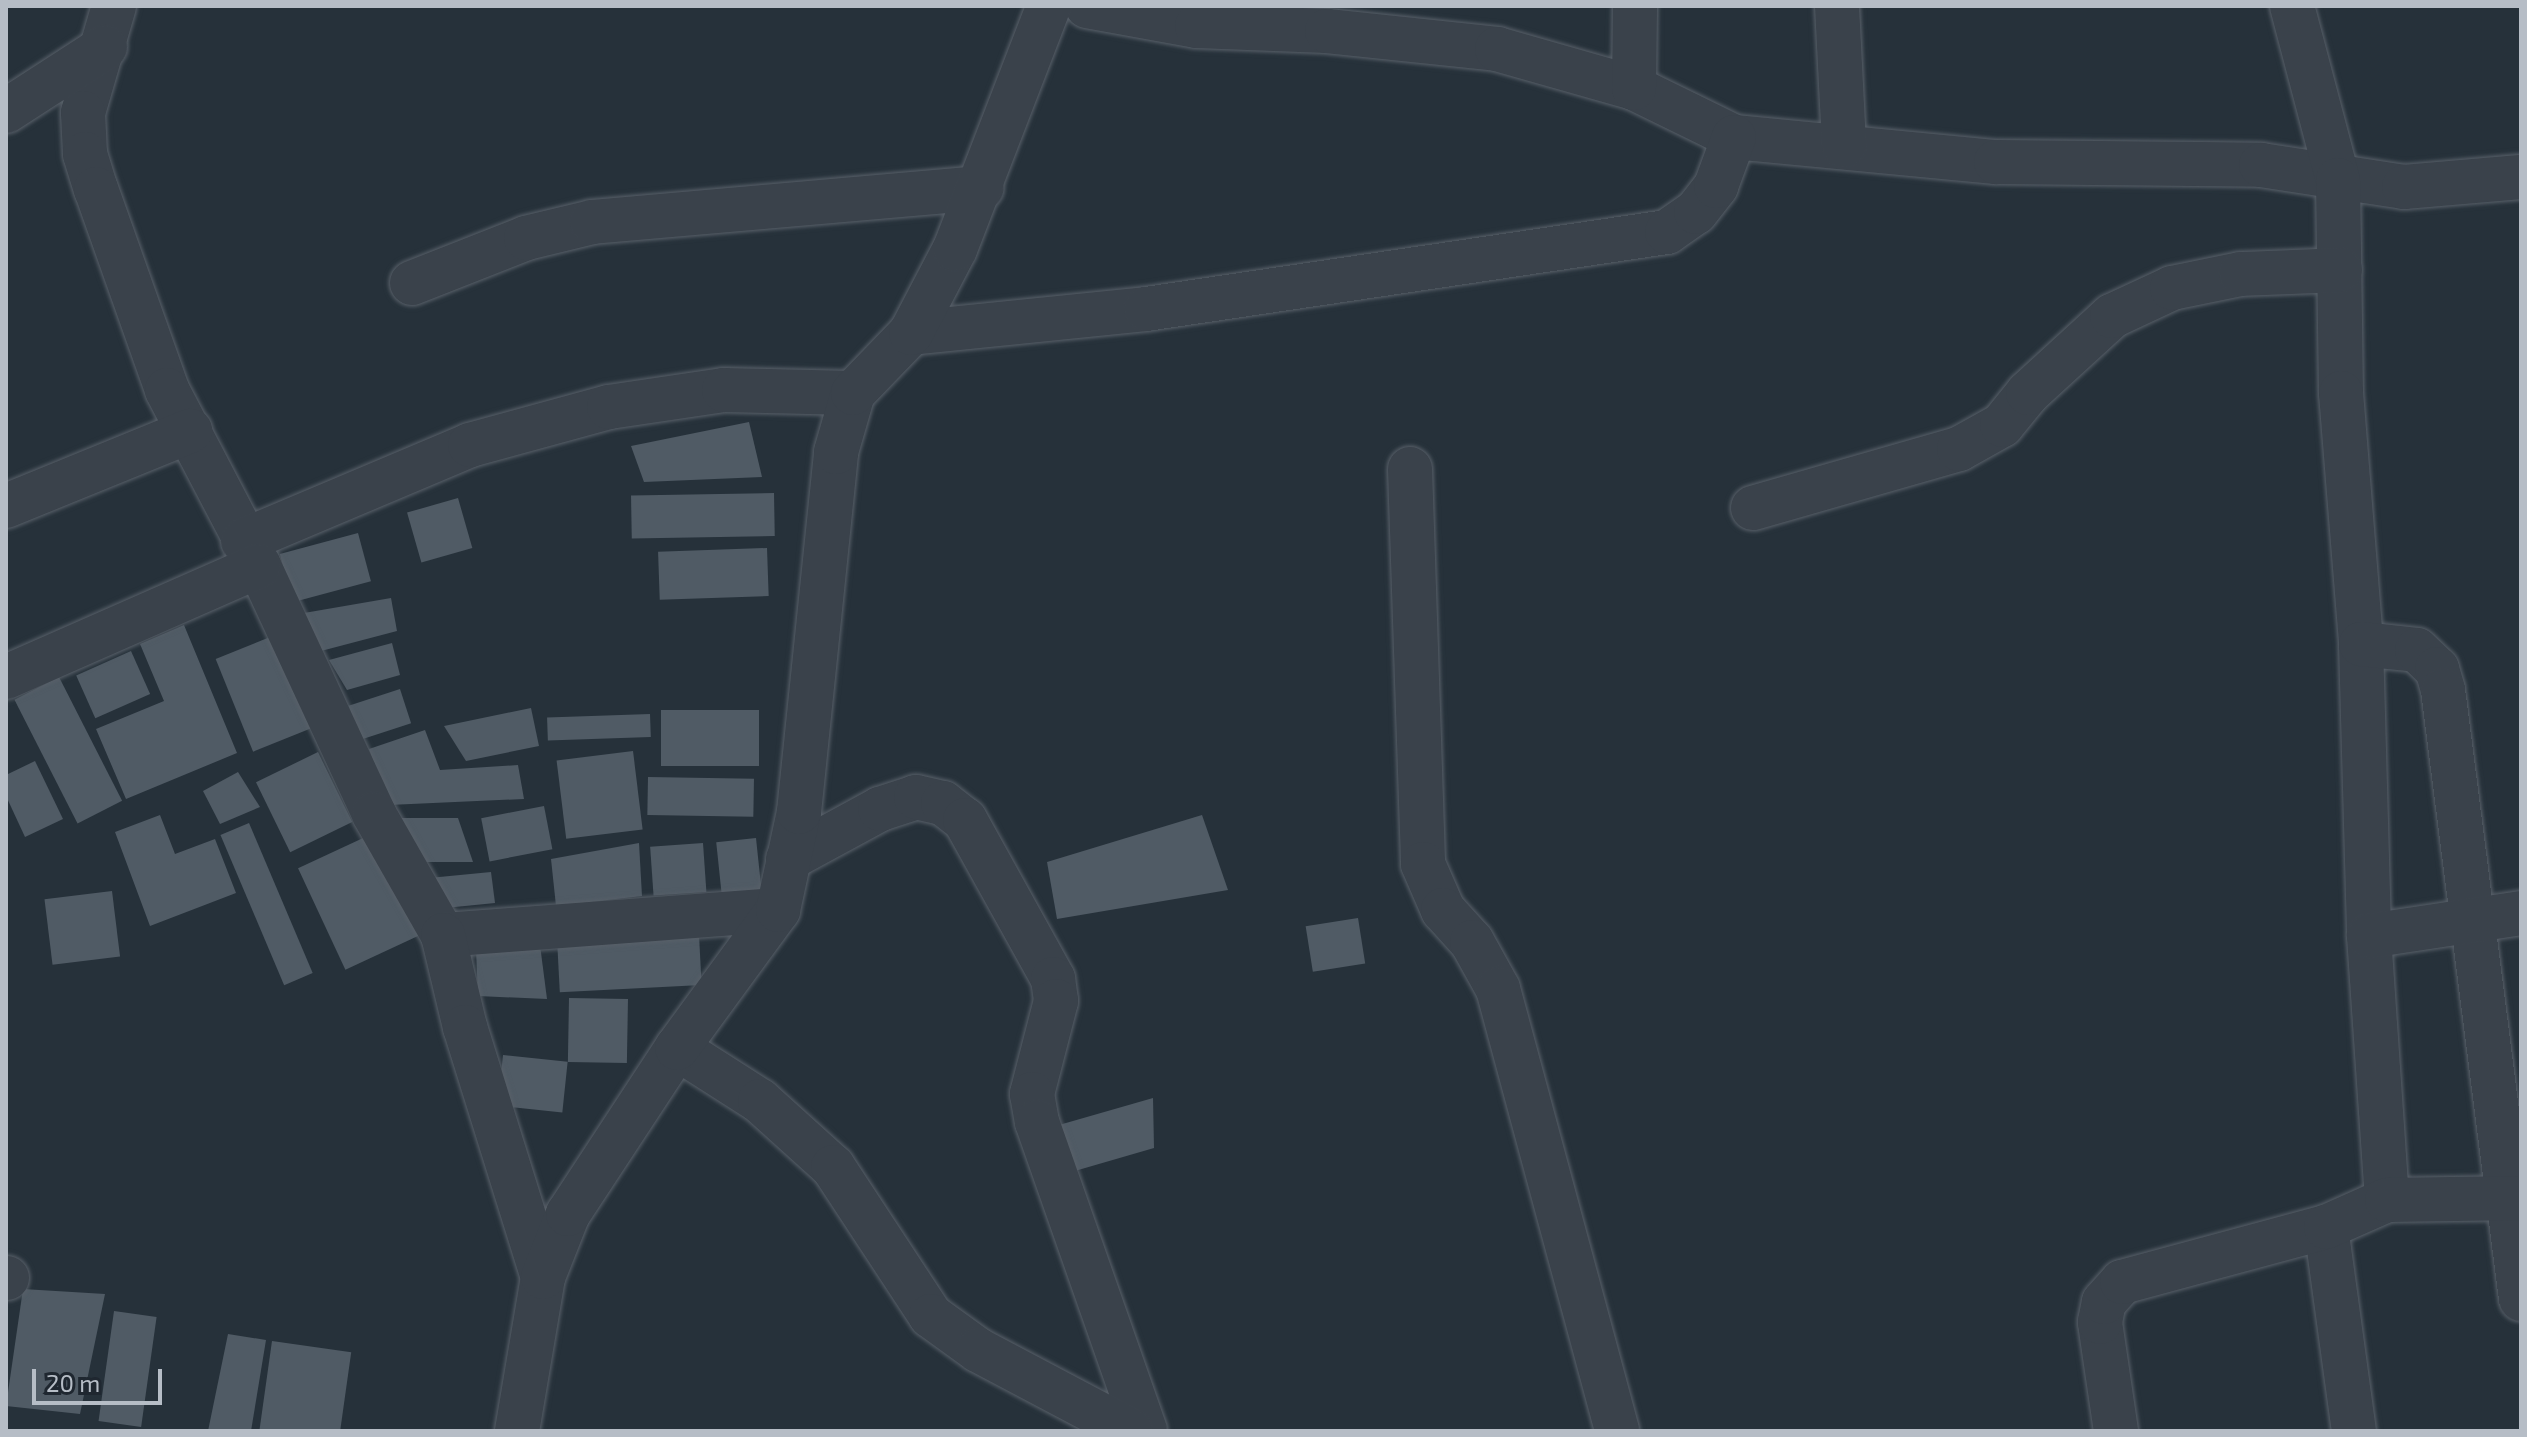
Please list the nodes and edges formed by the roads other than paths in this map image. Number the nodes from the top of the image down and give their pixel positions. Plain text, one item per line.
1 (1049, 6) edge
2 (1087, 6) edge
3 (1635, 6) edge
4 (1837, 6) edge
5 (2292, 6) edge
6 (1366, 21) edge
7 (109, 27) edge
8 (1634, 88) junction
9 (6, 111) edge
10 (1734, 137) junction
11 (1844, 146) junction
12 (2521, 177) edge
13 (2338, 180) junction
14 (982, 188) junction
15 (2340, 270) junction
16 (412, 283) dead end
17 (911, 333) junction
18 (853, 393) junction
19 (190, 431) junction
20 (1410, 469) dead end
21 (6, 506) edge
22 (1753, 508) dead end
23 (251, 553) junction
24 (2361, 644) junction
25 (6, 677) edge
26 (788, 859) junction
27 (778, 910) junction
28 (2521, 913) edge
29 (2473, 923) junction
30 (443, 935) junction
31 (2369, 936) junction
32 (677, 1048) junction
33 (2514, 1199) edge
34 (2387, 1200) junction
35 (2326, 1227) junction
36 (543, 1277) junction
37 (2521, 1299) edge
38 (517, 1431) edge
39 (1131, 1431) edge
40 (1145, 1431) edge
41 (1617, 1431) edge
42 (2116, 1431) edge
43 (2354, 1431) edge

1 - 14 street
2 - 6 street
3 - 8 street
4 - 11 street
5 - 13 street
6 - 8 street
7 - 9 street
7 - 19 street
8 - 10 street
10 - 11 street
10 - 17 street
11 - 13 street
12 - 13 street
13 - 15 street
14 - 16 street
14 - 17 street
15 - 22 street
15 - 24 street
17 - 18 street
18 - 23 street
18 - 26 street
19 - 21 street
19 - 23 street
20 - 41 street
23 - 25 street
23 - 30 street
24 - 29 street
24 - 31 street
26 - 27 street
26 - 40 street
27 - 30 street
27 - 32 street
28 - 29 street
29 - 31 street
29 - 33 street
30 - 36 street
31 - 34 street
32 - 36 street
32 - 39 street
33 - 34 street
33 - 37 street
34 - 35 street
35 - 42 street
35 - 43 street
36 - 38 street

